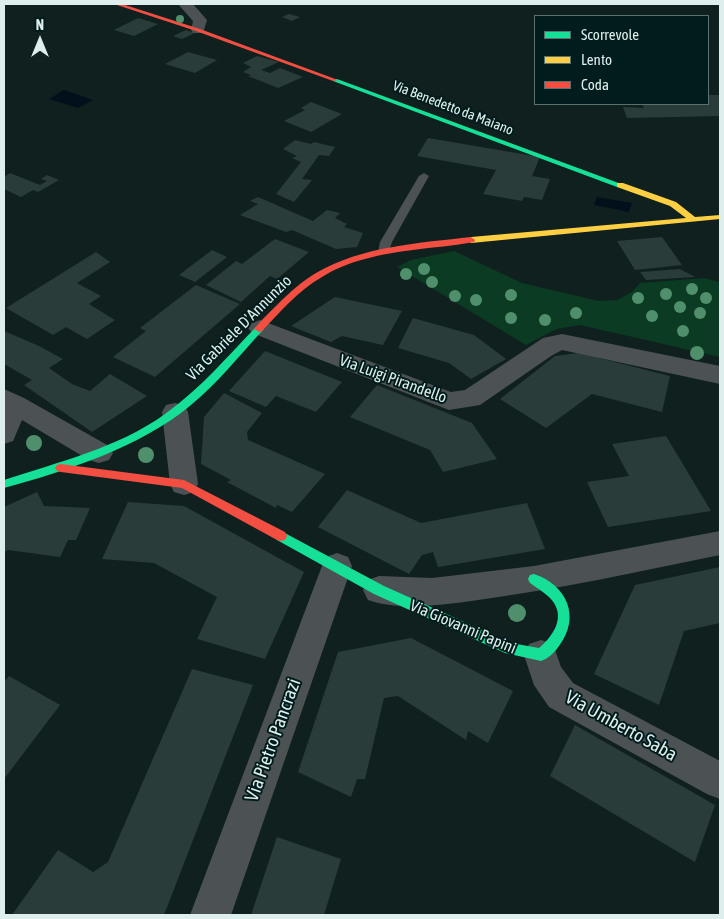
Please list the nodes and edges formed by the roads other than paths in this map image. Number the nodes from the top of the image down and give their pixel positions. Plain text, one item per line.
1 (117, 4) edge
2 (185, 4) edge
3 (198, 30) junction
4 (424, 176) dead end
5 (720, 217) edge
6 (694, 220) junction
7 (384, 252) junction
8 (260, 328) junction
9 (720, 375) edge
10 (10, 401) edge
11 (175, 412) junction
12 (4, 434) edge
13 (100, 452) junction
14 (52, 467) junction
15 (4, 484) edge
16 (184, 484) junction
17 (720, 543) edge
18 (337, 566) junction
19 (534, 578) junction
20 (379, 590) junction
21 (541, 655) junction
22 (720, 781) edge
23 (210, 915) edge

1 - 3 street, Via Benedetto da Maiano
2 - 3 street
3 - 6 street, Via Benedetto da Maiano
4 - 7 lane
5 - 6 street, Via Gabriele D'Annunzio
6 - 7 street, Via Gabriele D'Annunzio
7 - 8 street, Via Gabriele D'Annunzio
8 - 9 street, Via Luigi Pirandello
8 - 11 street, Via Gabriele D'Annunzio
10 - 12 street
10 - 13 street
11 - 13 street, Via Gabriele D'Annunzio
11 - 16 street
13 - 14 street, Via Gabriele D'Annunzio
14 - 15 street, Via Gabriele D'Annunzio
14 - 16 street, Via Giovanni Papini
16 - 18 street, Via Giovanni Papini
17 - 19 street, Via Giovanni Papini
18 - 20 street, Via Giovanni Papini
18 - 23 street, Via Pietro Pancrazi
19 - 20 street, Via Giovanni Papini
19 - 21 street
20 - 21 street, Via Giovanni Papini
21 - 22 street, Via Umberto Saba

